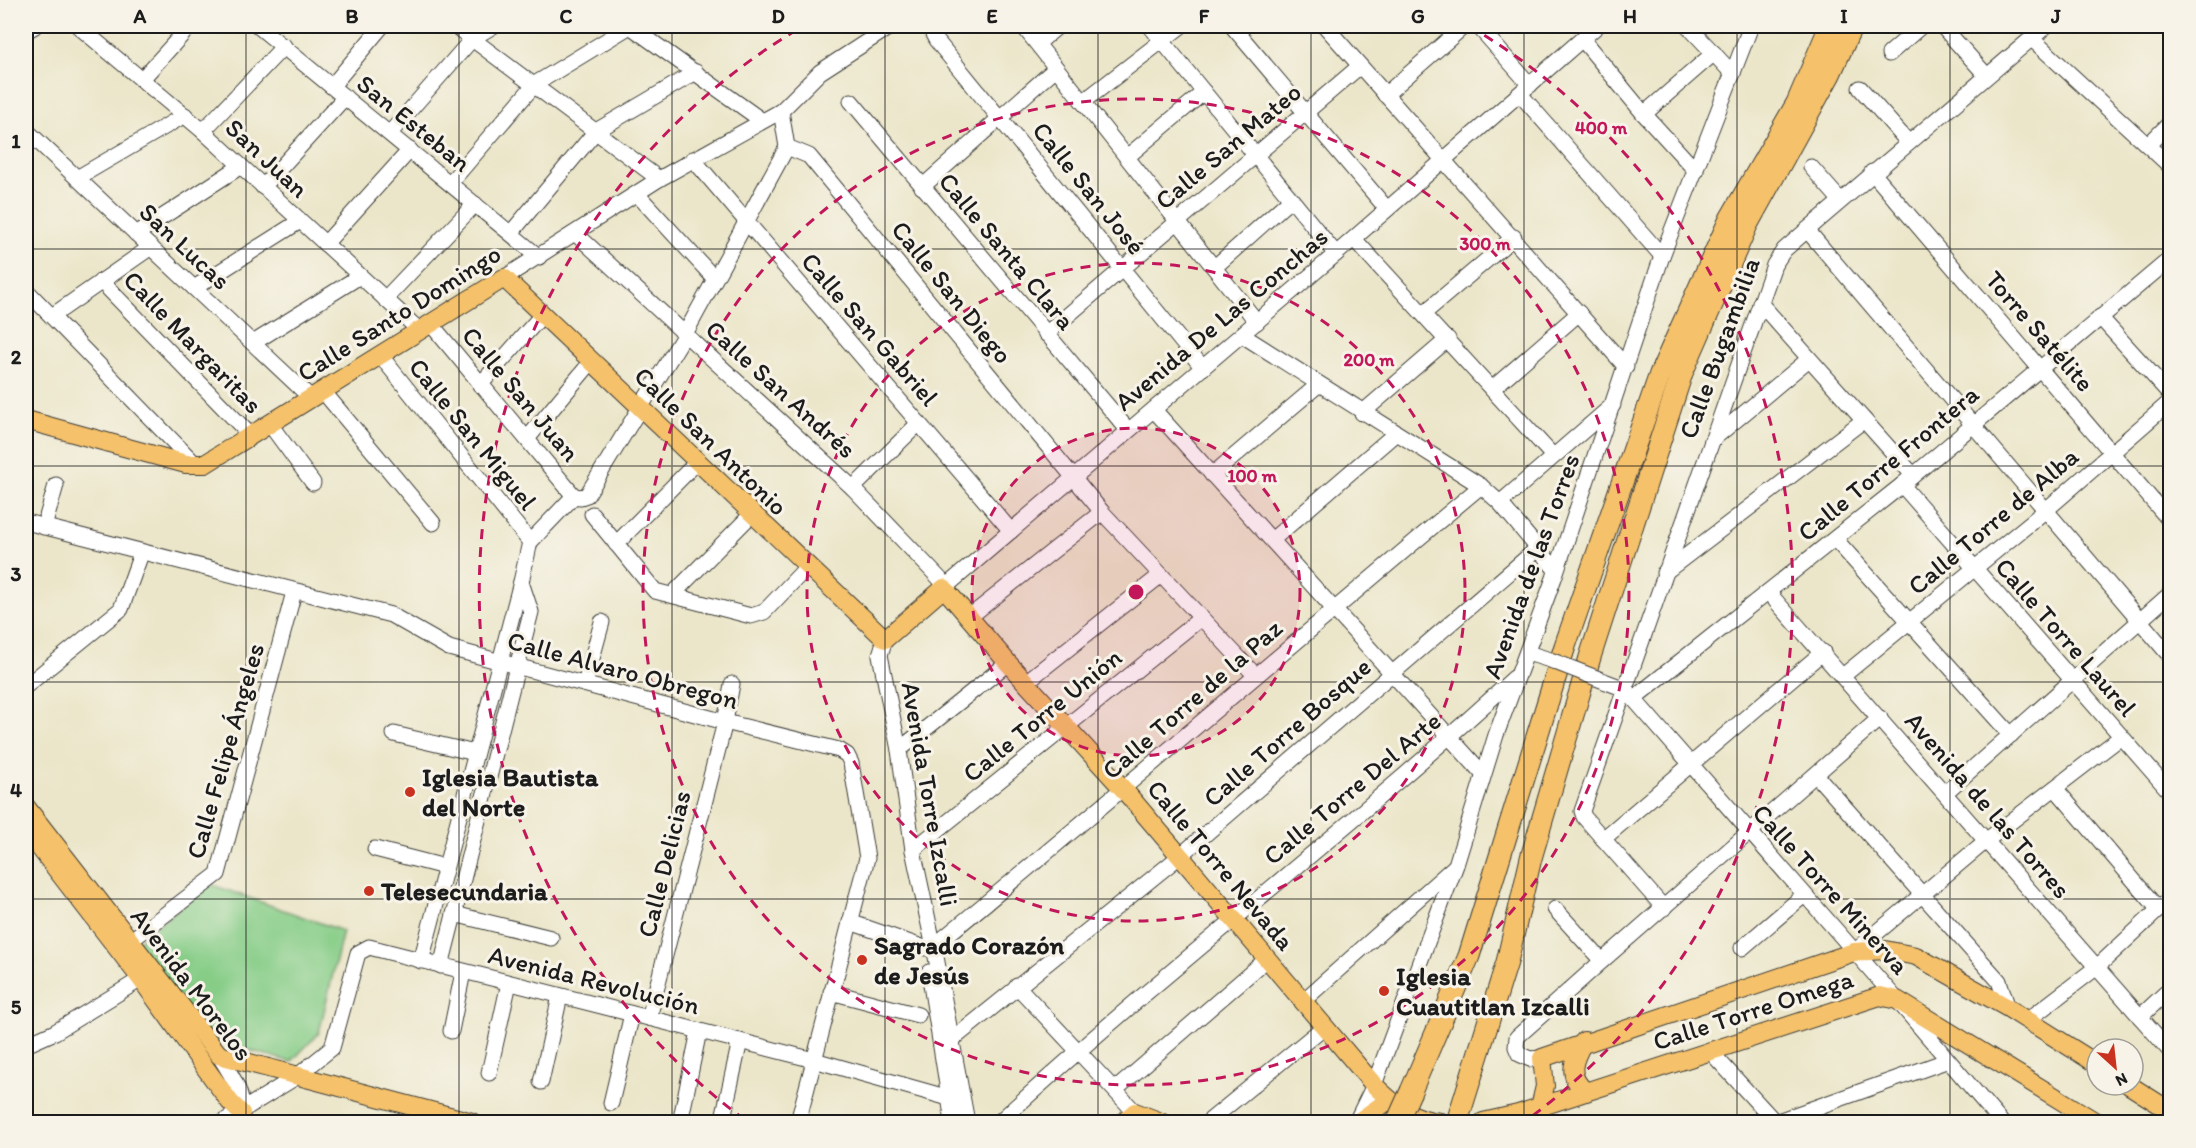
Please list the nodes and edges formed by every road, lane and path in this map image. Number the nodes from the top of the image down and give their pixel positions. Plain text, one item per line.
1 (78, 26) edge
2 (190, 26) edge
3 (258, 26) edge
4 (382, 26) edge
5 (455, 26) edge
6 (492, 26) edge
7 (630, 26) edge
8 (891, 26) edge
9 (1023, 26) edge
10 (1058, 26) edge
11 (1150, 26) edge
12 (1181, 26) edge
13 (1232, 26) edge
14 (1324, 26) edge
15 (1464, 26) edge
16 (1478, 26) edge
17 (1688, 26) edge
18 (1751, 26) edge
19 (1830, 26) edge
20 (1852, 26) edge
21 (1921, 26) edge
22 (1942, 26) edge
23 (2045, 26) edge
24 (276, 31) edge
25 (1586, 31) edge
26 (938, 33) edge
27 (473, 38) junction
28 (2031, 38) junction
29 (1162, 41) junction
30 (1038, 43) junction
31 (285, 46) junction
32 (1714, 53) junction
33 (1888, 54) dead end
34 (1360, 66) junction
35 (1056, 68) junction
36 (696, 72) junction
37 (1733, 74) junction
38 (1986, 75) junction
39 (142, 79) junction
40 (535, 84) junction
41 (332, 86) junction
42 (1860, 88) dead end
43 (1525, 90) junction
44 (1204, 92) junction
45 (1385, 95) junction
46 (345, 97) junction
47 (851, 101) dead end
48 (1083, 102) junction
49 (781, 111) junction
50 (1305, 113) junction
51 (1644, 114) junction
52 (184, 115) junction
53 (1001, 117) junction
54 (761, 120) junction
55 (2170, 123) edge
56 (26, 129) edge
57 (203, 131) junction
58 (596, 131) junction
59 (390, 133) junction
60 (1908, 142) junction
61 (2148, 145) junction
62 (787, 147) junction
63 (410, 150) junction
64 (1255, 155) junction
65 (1126, 157) junction
66 (693, 159) junction
67 (1443, 160) junction
68 (240, 166) junction
69 (2170, 166) edge
70 (1811, 167) dead end
71 (1696, 171) junction
72 (1872, 172) junction
73 (77, 178) junction
74 (660, 179) junction
75 (450, 183) junction
76 (263, 187) junction
77 (922, 187) junction
78 (637, 194) junction
79 (1291, 199) junction
80 (1840, 201) junction
81 (475, 204) junction
82 (1387, 209) junction
83 (745, 219) junction
84 (1178, 220) junction
85 (300, 221) junction
86 (1807, 230) junction
87 (511, 233) junction
88 (136, 234) junction
89 (576, 234) junction
90 (1514, 237) junction
91 (1354, 239) junction
92 (326, 244) junction
93 (151, 247) junction
94 (1336, 254) junction
95 (1662, 256) junction
96 (539, 257) junction
97 (1215, 266) junction
98 (2168, 266) edge
99 (1122, 267) junction
100 (360, 276) junction
101 (504, 278) junction
102 (714, 278) junction
103 (101, 281) junction
104 (194, 288) junction
105 (26, 291) edge
106 (385, 299) junction
107 (1760, 303) junction
108 (1579, 313) junction
109 (543, 314) junction
110 (1423, 314) junction
111 (52, 316) junction
112 (2100, 317) junction
113 (1257, 322) junction
114 (425, 327) junction
115 (685, 334) junction
116 (1046, 334) junction
117 (1242, 335) junction
118 (1448, 339) junction
119 (253, 343) junction
120 (380, 355) junction
121 (1809, 359) junction
122 (592, 361) junction
123 (1626, 367) junction
124 (1203, 368) junction
125 (2039, 368) junction
126 (480, 385) junction
127 (1318, 385) junction
128 (1493, 388) junction
129 (316, 394) junction
130 (2170, 394) edge
131 (2170, 402) edge
132 (1613, 405) junction
133 (640, 409) junction
134 (1154, 410) junction
135 (1362, 413) junction
136 (26, 420) edge
137 (1864, 420) junction
138 (269, 423) junction
139 (919, 423) junction
140 (1973, 425) junction
141 (1128, 430) junction
142 (1396, 433) junction
143 (250, 435) junction
144 (527, 439) junction
145 (1710, 441) junction
146 (2112, 452) junction
147 (1553, 456) junction
148 (696, 463) junction
149 (196, 465) junction
150 (1212, 475) junction
151 (1073, 477) junction
152 (1908, 480) junction
153 (313, 483) dead end
154 (56, 485) dead end
155 (1481, 486) junction
156 (853, 489) junction
157 (579, 496) junction
158 (1500, 503) junction
159 (2046, 510) junction
160 (1102, 513) junction
161 (592, 514) dead end
162 (751, 515) junction
163 (2168, 515) edge
164 (26, 522) edge
165 (433, 523) dead end
166 (44, 527) junction
167 (1011, 531) junction
168 (1273, 539) junction
169 (1835, 539) junction
170 (530, 542) junction
171 (616, 544) junction
172 (1538, 548) junction
173 (141, 554) junction
174 (807, 567) junction
175 (1974, 567) junction
176 (1555, 574) junction
177 (1663, 574) junction
178 (1161, 575) junction
179 (521, 582) junction
180 (944, 588) junction
181 (1768, 591) junction
182 (294, 592) junction
183 (2170, 594) edge
184 (672, 595) junction
185 (1335, 608) junction
186 (968, 618) junction
187 (1201, 618) junction
188 (2141, 621) junction
189 (602, 622) dead end
190 (1909, 622) junction
191 (882, 645) junction
192 (1823, 652) junction
193 (1534, 655) junction
194 (2170, 656) edge
195 (500, 661) junction
196 (1008, 663) junction
197 (517, 665) junction
198 (1392, 672) junction
199 (1255, 675) junction
200 (1844, 675) junction
201 (1516, 676) junction
202 (2073, 680) junction
203 (1026, 682) junction
204 (585, 684) junction
205 (732, 684) dead end
206 (26, 686) edge
207 (1629, 694) junction
208 (1880, 718) junction
209 (725, 722) junction
210 (1067, 726) junction
211 (394, 734) dead end
212 (1496, 735) junction
213 (2012, 735) junction
214 (479, 736) junction
215 (1450, 737) junction
216 (2121, 737) junction
217 (498, 741) junction
218 (899, 750) junction
219 (475, 753) junction
220 (1688, 764) junction
221 (1483, 774) junction
222 (1816, 775) junction
223 (2055, 788) junction
224 (1124, 790) junction
225 (1946, 792) junction
226 (2170, 792) edge
227 (26, 807) edge
228 (26, 830) edge
229 (1749, 833) junction
230 (1603, 839) junction
231 (1987, 840) junction
232 (375, 849) dead end
233 (913, 850) junction
234 (1180, 856) junction
235 (1456, 865) junction
236 (445, 867) junction
237 (1804, 895) junction
238 (1921, 896) junction
239 (2165, 905) edge
240 (1664, 908) junction
241 (1555, 909) dead end
242 (454, 914) junction
243 (1233, 919) junction
244 (850, 922) junction
245 (550, 938) dead end
246 (125, 946) junction
247 (929, 947) junction
248 (1742, 948) dead end
249 (1854, 952) junction
250 (1268, 959) junction
251 (421, 961) junction
252 (1602, 961) junction
253 (441, 966) junction
254 (2097, 967) junction
255 (463, 972) junction
256 (141, 979) junction
257 (509, 983) junction
258 (1017, 986) junction
259 (2170, 989) edge
260 (831, 992) junction
261 (560, 996) junction
262 (1898, 1000) junction
263 (1303, 1001) junction
264 (2008, 1008) junction
265 (632, 1014) junction
266 (918, 1016) dead end
267 (2140, 1017) junction
268 (649, 1018) junction
269 (2028, 1020) junction
270 (1325, 1026) junction
271 (451, 1031) dead end
272 (699, 1031) junction
273 (952, 1040) junction
274 (740, 1041) junction
275 (1584, 1041) junction
276 (26, 1045) edge
277 (1077, 1050) junction
278 (1708, 1050) junction
279 (2170, 1051) edge
280 (219, 1055) junction
281 (2085, 1056) edge
282 (1542, 1058) junction
283 (814, 1060) junction
284 (1946, 1061) junction
285 (489, 1073) dead end
286 (296, 1077) junction
287 (541, 1082) dead end
288 (1374, 1085) junction
289 (1115, 1090) junction
290 (1586, 1092) junction
291 (2145, 1095) edge
292 (949, 1098) junction
293 (1389, 1100) junction
294 (611, 1103) dead end
295 (1540, 1107) junction
296 (2170, 1111) edge
297 (1130, 1117) edge
298 (681, 1118) dead end
299 (723, 1118) dead end
300 (1517, 1118) edge
301 (243, 1119) edge
302 (223, 1122) edge
303 (472, 1122) edge
304 (798, 1122) edge
305 (953, 1122) edge
306 (967, 1122) edge
307 (999, 1122) edge
308 (1161, 1122) edge
309 (1208, 1122) edge
310 (1357, 1122) edge
311 (1396, 1122) edge
312 (1440, 1122) edge
313 (1457, 1122) edge
314 (1483, 1122) edge
315 (1775, 1122) edge
316 (2001, 1122) edge
317 (2097, 1122) edge

1 - 39 street, San Juan
2 - 39 street
3 - 24 street, San Esteban
4 - 41 street
5 - 27 street
6 - 27 street
7 - 36 street
7 - 40 street
8 - 49 street
9 - 30 street
10 - 30 street
11 - 29 street
12 - 29 street
13 - 50 street
14 - 34 street
15 - 45 street
16 - 43 street
17 - 32 street
18 - 37 street, Avenida de las Torres
19 - 311 highway, bridge
20 - 313 highway
21 - 33 street
22 - 38 street
23 - 28 street, Calle Bugambilia
24 - 31 street, San Esteban
25 - 43 street, Avenida De Las Conchas
25 - 51 street
26 - 53 street, Calle San José
27 - 40 street
27 - 59 street
28 - 38 street, Calle Bugambilia
28 - 61 street
29 - 44 street
29 - 48 street
30 - 35 street
31 - 41 street, San Esteban
31 - 57 street
32 - 37 street
32 - 51 street
34 - 45 street
34 - 50 street, Calle San Mateo
35 - 48 street
35 - 53 street
36 - 54 street
36 - 58 street
37 - 71 street, Avenida de las Torres
38 - 60 street, Calle Bugambilia
39 - 52 street, San Juan
40 - 58 street
40 - 75 street
41 - 46 street, San Esteban
42 - 60 street
43 - 67 street, Avenida De Las Conchas
43 - 95 street
44 - 64 street
44 - 65 street
45 - 67 street
46 - 59 street, San Esteban
46 - 76 street
47 - 77 street, Calle Santa Clara
48 - 65 street
49 - 54 street, Calle Santo Domingo
49 - 62 street
50 - 64 street, Calle San Mateo
50 - 82 street
51 - 71 street
52 - 57 street, San Juan
52 - 73 street
53 - 77 street
53 - 99 street, Calle San José
54 - 66 street, Calle Santo Domingo
55 - 61 street
56 - 73 street, San Lucas
57 - 68 street, San Juan
58 - 74 street
58 - 87 street
59 - 63 street, San Esteban
60 - 72 street, Calle Bugambilia
61 - 69 street
62 - 83 street
62 - 151 street, Calle San Diego
63 - 75 street, San Esteban
63 - 92 street
64 - 79 street
64 - 84 street, Calle San Mateo
65 - 84 street
66 - 74 street, Calle Santo Domingo
66 - 83 street, Calle San Gabriel
67 - 82 street, Avenida De Las Conchas
67 - 90 street
68 - 76 street, San Juan
68 - 88 street
70 - 80 street
71 - 95 street, Avenida de las Torres
72 - 80 street, Calle Bugambilia
72 - 125 street, Torre Satélite
73 - 88 street, San Lucas
74 - 78 street, Calle Santo Domingo
75 - 81 street, San Esteban
76 - 85 street, San Juan
77 - 116 street, Calle Santa Clara
78 - 89 street, Calle Santo Domingo
78 - 102 street
79 - 94 street
79 - 97 street
80 - 86 street, Calle Bugambilia
81 - 87 street, San Esteban
81 - 106 street
82 - 91 street, Avenida De Las Conchas
83 - 102 street
83 - 139 street, Calle San Gabriel
84 - 97 street
84 - 99 street, Calle San Mateo
85 - 92 street, San Juan
85 - 104 street
86 - 107 street, Calle Bugambilia
86 - 140 street
87 - 96 street, San Esteban
88 - 93 street, San Lucas
89 - 96 street, Calle Santo Domingo
89 - 115 street, Calle San Andrés
90 - 108 street
90 - 110 street
91 - 94 street, Avenida De Las Conchas
91 - 110 street
92 - 100 street, San Juan
93 - 103 street
93 - 104 street, San Lucas
94 - 113 street, Avenida De Las Conchas
95 - 123 street, Avenida de las Torres
96 - 101 street, Calle Santo Domingo
97 - 113 street
98 - 112 street, Calle Torre Frontera
99 - 116 street, Calle San Mateo
99 - 124 street, Calle San José
100 - 106 street, San Juan
100 - 119 street
101 - 109 main road, Calle San Antonio
101 - 114 main road, Calle Santo Domingo
102 - 115 street
103 - 111 street
103 - 143 street, Calle Margaritas
104 - 119 street, San Lucas
105 - 111 street
106 - 114 street, San Juan
107 - 121 street, Calle Torre Laurel
107 - 145 street, Calle Bugambilia
108 - 123 street
108 - 128 street
109 - 122 main road, Calle San Antonio
109 - 126 street
110 - 118 street
111 - 149 street
112 - 125 street, Calle Torre Frontera
112 - 130 street
113 - 117 street, Avenida De Las Conchas
114 - 120 main road, Calle Santo Domingo
114 - 126 street, Calle San Juan
115 - 133 street
115 - 156 street, Calle San Andrés
116 - 141 street, Calle Santa Clara
117 - 124 street, Avenida De Las Conchas
117 - 127 street
118 - 128 street
118 - 135 street
119 - 129 street, San Lucas
120 - 129 main road, Calle Santo Domingo
120 - 170 street, Calle San Miguel
121 - 137 street, Calle Torre Laurel
121 - 145 street
122 - 133 main road, Calle San Antonio
122 - 144 street
123 - 132 street, Avenida de las Torres
124 - 134 street, Avenida De Las Conchas
125 - 140 street, Calle Torre Frontera
125 - 146 street, Torre Satélite
126 - 144 street, Calle San Juan
127 - 135 street
127 - 150 street
128 - 147 street
129 - 138 main road, Calle Santo Domingo
129 - 165 street, San Lucas
131 - 146 street, Calle Torre de Alba
132 - 147 street
132 - 176 street, Avenida de las Torres
133 - 148 main road, Calle San Antonio
133 - 157 street
134 - 141 street, Avenida De Las Conchas
134 - 150 street
135 - 142 street
136 - 149 main road
137 - 152 street, Calle Torre Laurel
137 - 177 street
138 - 143 main road, Calle Santo Domingo
138 - 153 street
139 - 156 street
139 - 167 street, Calle San Gabriel
140 - 152 street, Calle Torre Frontera
140 - 159 street
141 - 151 street, Avenida De Las Conchas
142 - 155 street
142 - 168 street
143 - 149 main road, Calle Santo Domingo
144 - 157 street, Calle San Juan
145 - 177 street, Calle Bugambilia
146 - 159 street, Calle Torre de Alba
146 - 163 street, Torre Satélite
147 - 158 street
148 - 162 main road, Calle San Antonio
148 - 171 street
150 - 168 street
151 - 160 street, Calle San Diego
151 - 167 street, Avenida De Las Conchas
152 - 169 street, Calle Torre Frontera
152 - 175 street, Calle Torre Laurel
154 - 166 street
155 - 158 street
155 - 185 street, Calle Torre de la Paz
156 - 180 street, Calle San Andrés
157 - 170 street
158 - 172 street
159 - 175 street, Calle Torre de Alba
159 - 188 street
160 - 178 street, Calle San Diego
160 - 186 street
161 - 171 street
162 - 174 main road, Calle San Antonio
162 - 184 street
164 - 166 street, Calle Alvaro Obregon
166 - 173 street, Calle Alvaro Obregon
167 - 180 street, Avenida De Las Conchas
168 - 185 street
169 - 181 street, Calle Torre Frontera
169 - 190 street
170 - 179 street
171 - 184 street
172 - 176 street
172 - 198 street, Calle Torre Bosque
173 - 182 street, Calle Alvaro Obregon
173 - 206 street
174 - 184 street
174 - 191 main road, Calle San Antonio
175 - 190 street, Calle Torre de Alba
175 - 202 street, Calle Torre Laurel
176 - 193 street
176 - 201 street, Avenida de las Torres
177 - 207 street, Calle Bugambilia
178 - 187 street, Calle San Diego
178 - 203 street
179 - 195 street
179 - 197 street
180 - 186 main road, Calle Torre Nevada
180 - 191 main road, Avenida De Las Conchas
181 - 192 street, Avenida de las Torres
181 - 207 street, Calle Torre Frontera
182 - 195 street, Calle Alvaro Obregon
182 - 246 street, Calle Felipe Ángeles
183 - 188 street
185 - 198 street
185 - 199 street, Calle Torre de la Paz
186 - 196 main road, Calle Torre Nevada
187 - 199 street, Calle San Diego
187 - 210 street, Calle Torre Unión
188 - 194 street
188 - 202 street
189 - 204 street
190 - 200 street, Calle Torre de Alba
190 - 213 street
191 - 218 street, Avenida Torre Izcalli
192 - 200 street, Avenida de las Torres
192 - 220 street
193 - 207 street, bridge
193 - 212 street
195 - 197 street, Calle Alvaro Obregon
195 - 214 street
196 - 203 main road, Calle Torre Nevada
196 - 218 street
197 - 204 street, Calle Alvaro Obregon
197 - 217 street
198 - 215 street
198 - 234 street, Calle Torre Bosque
199 - 224 street, Calle Torre de la Paz
200 - 208 street, Avenida de las Torres
201 - 212 street, Avenida de las Torres
201 - 215 street, Calle Torre Del Arte
202 - 213 street
202 - 216 street, Calle Torre Laurel
203 - 210 main road, Calle Torre Nevada
204 - 209 street, Calle Alvaro Obregon
205 - 209 street, Calle Delicias
207 - 220 street, Calle Torre Minerva
207 - 230 street, Calle Bugambilia
208 - 222 street
208 - 225 street, Avenida de las Torres
209 - 244 street, Calle Alvaro Obregon
209 - 268 street, Calle Delicias
210 - 224 main road, Calle Torre Nevada
210 - 233 street, Calle Torre Unión
211 - 219 street
212 - 221 street, Avenida de las Torres
213 - 225 street
214 - 217 street
214 - 219 street
215 - 221 street
215 - 243 street, Calle Torre Del Arte
216 - 223 street
216 - 226 street, Calle Torre Laurel
217 - 242 street
218 - 233 street, Avenida Torre Izcalli
219 - 236 street
220 - 229 street, Calle Torre Minerva
220 - 230 street
221 - 235 street, Avenida de las Torres
222 - 229 street
222 - 238 street
223 - 231 street
223 - 239 street
224 - 234 main road, Calle Torre Nevada
224 - 247 street, Calle Torre de la Paz
225 - 231 street, Avenida de las Torres
227 - 246 main road, Avenida Morelos
228 - 246 main road, Avenida Morelos
229 - 237 street, Calle Torre Minerva
229 - 240 street
230 - 240 street
231 - 238 street
231 - 254 street, Avenida de las Torres
232 - 236 street
233 - 247 street, Avenida Torre Izcalli
234 - 243 main road, Calle Torre Nevada
234 - 258 street, Calle Torre Bosque
235 - 263 street
235 - 288 street, Avenida de las Torres
236 - 251 street
237 - 248 street
237 - 249 street, Calle Torre Minerva
238 - 249 street
238 - 264 street
239 - 254 street
240 - 252 street
241 - 252 street
242 - 245 street
242 - 253 street
243 - 250 main road, Calle Torre Nevada
243 - 277 street, Calle Torre Del Arte
244 - 247 street
244 - 260 street, Calle Alvaro Obregon
246 - 256 main road, Avenida Morelos
246 - 280 main road, Avenida Morelos
247 - 273 street, Avenida Torre Izcalli
247 - 292 street
249 - 262 street, Calle Torre Minerva
249 - 264 main road, Calle Torre Omega
249 - 275 main road, Calle Torre Omega
250 - 263 main road, Calle Torre Nevada
250 - 289 street
251 - 253 street, Avenida Revolución
251 - 286 street, Avenida Revolución
252 - 282 street
253 - 255 street, Avenida Revolución
254 - 267 street, Avenida de las Torres
254 - 269 street
255 - 257 street, Avenida Revolución
255 - 271 street
256 - 276 street
256 - 301 main road, Avenida Morelos
257 - 261 street, Avenida Revolución
257 - 285 street
258 - 273 street, Calle Torre Bosque
258 - 277 street
259 - 267 street
260 - 266 street
260 - 283 street, Calle Alvaro Obregon
261 - 265 street, Avenida Revolución
261 - 287 street
262 - 278 main road, Calle Torre Omega
262 - 284 street, Calle Torre Minerva
262 - 317 main road, Calle Torre Omega
263 - 270 main road, Calle Torre Nevada
264 - 269 main road, Calle Torre Omega
265 - 268 street, Avenida Revolución
265 - 294 street
267 - 279 street, Avenida de las Torres
268 - 272 street, Avenida Revolución
269 - 281 main road, Calle Torre Omega
270 - 288 main road, Calle Torre Nevada
270 - 309 street
272 - 274 street, Avenida Revolución
272 - 298 street
273 - 306 street, Avenida Torre Izcalli
274 - 283 street, Avenida Revolución
274 - 299 street
275 - 282 main road, Calle Torre Omega
275 - 290 main road
277 - 289 street
277 - 307 street, Calle Torre Del Arte
278 - 290 main road, Calle Torre Omega
278 - 315 street
280 - 286 main road
280 - 301 street, Avenida Morelos
282 - 295 main road
283 - 292 street, Avenida Revolución
283 - 304 street, Calle Alvaro Obregon
284 - 315 street
284 - 316 street, Calle Torre Minerva
286 - 301 street
286 - 303 main road
288 - 293 main road, Calle Torre Nevada
288 - 310 street, Avenida de las Torres
289 - 297 street
290 - 295 main road, Calle Torre Omega
291 - 296 main road
292 - 305 street
293 - 310 main road
293 - 312 main road, Calle Torre Nevada
295 - 300 main road, Calle Torre Omega
297 - 308 main road
300 - 314 main road, Calle Torre Omega
301 - 302 street

